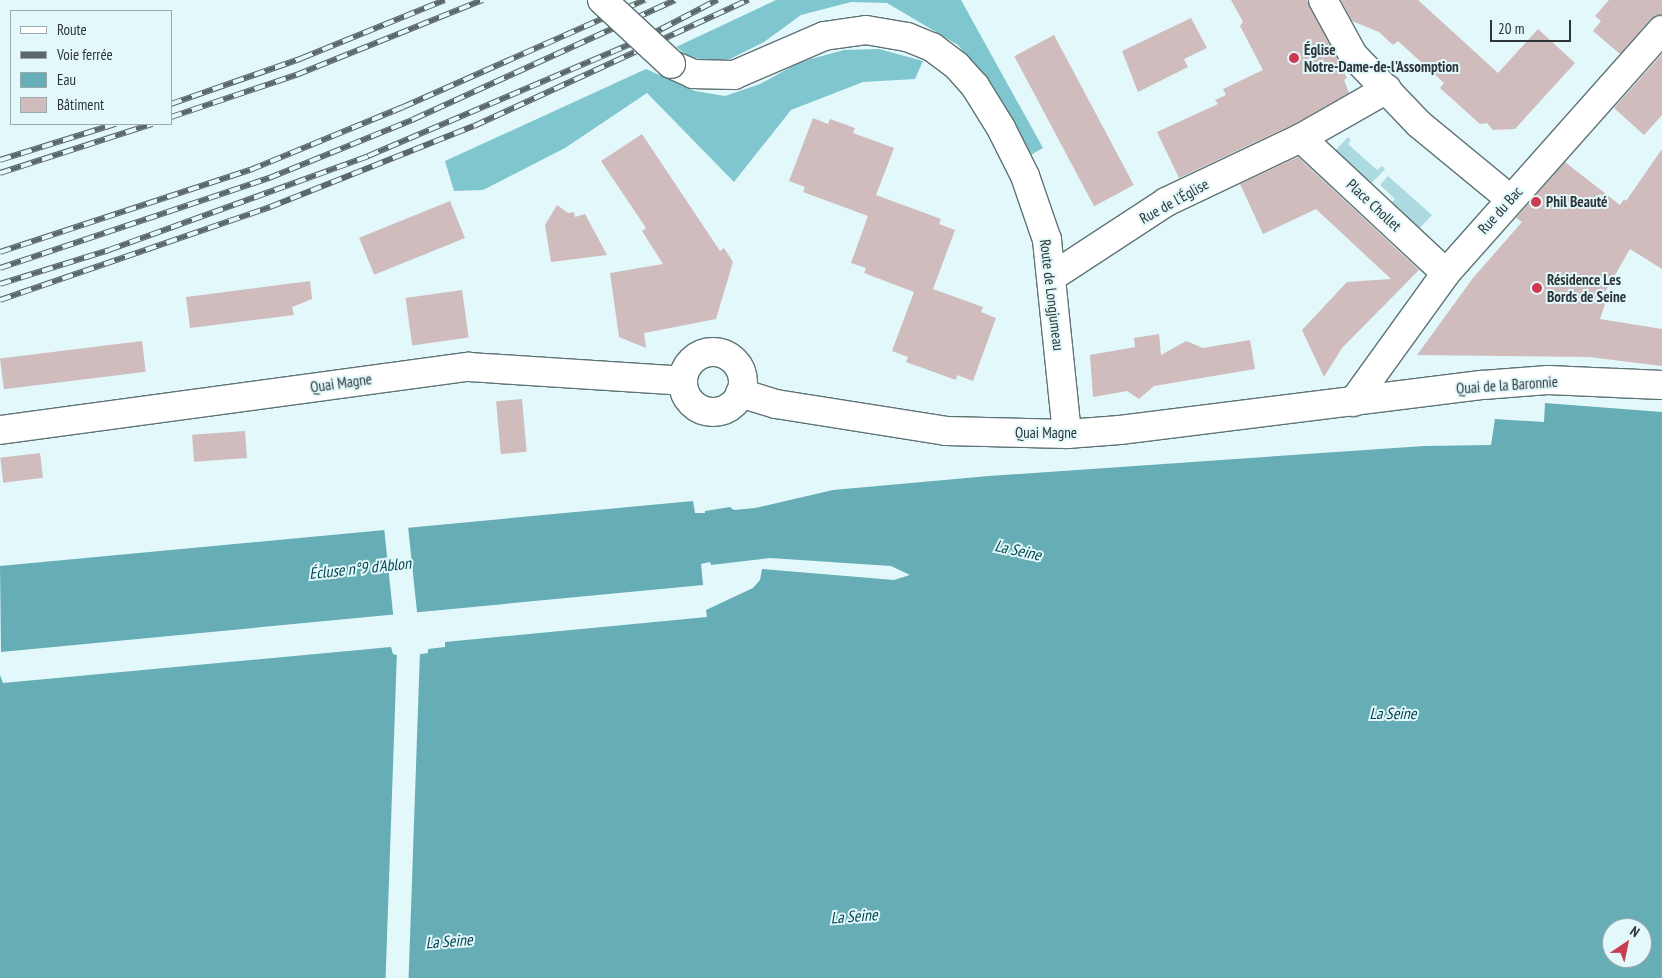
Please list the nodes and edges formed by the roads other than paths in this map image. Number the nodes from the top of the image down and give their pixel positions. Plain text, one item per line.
1 (602, 0) edge
2 (1323, 0) edge
3 (1662, 30) edge
4 (1387, 89) junction
5 (1301, 138) junction
6 (1510, 199) junction
7 (1446, 273) junction
8 (1053, 276) junction
9 (683, 381) junction
10 (1662, 385) edge
11 (740, 393) junction
12 (1354, 402) junction
13 (0, 430) edge
14 (1067, 434) junction

1 - 8 street, Route de Longjumeau, bridge
2 - 4 street
3 - 6 street, Rue du Bac
4 - 5 street, Rue de l'Église
4 - 6 street
5 - 7 street, Place Chollet
5 - 8 street, Rue de l'Église
6 - 7 street, Rue du Bac
7 - 12 street, Rue du Bac
8 - 14 street, Route de Longjumeau
9 - 11 street
9 - 11 street
9 - 13 street, Quai Magne
10 - 12 street, Quai de la Baronnie
11 - 14 street, Quai Magne
12 - 14 street, Quai Magne

